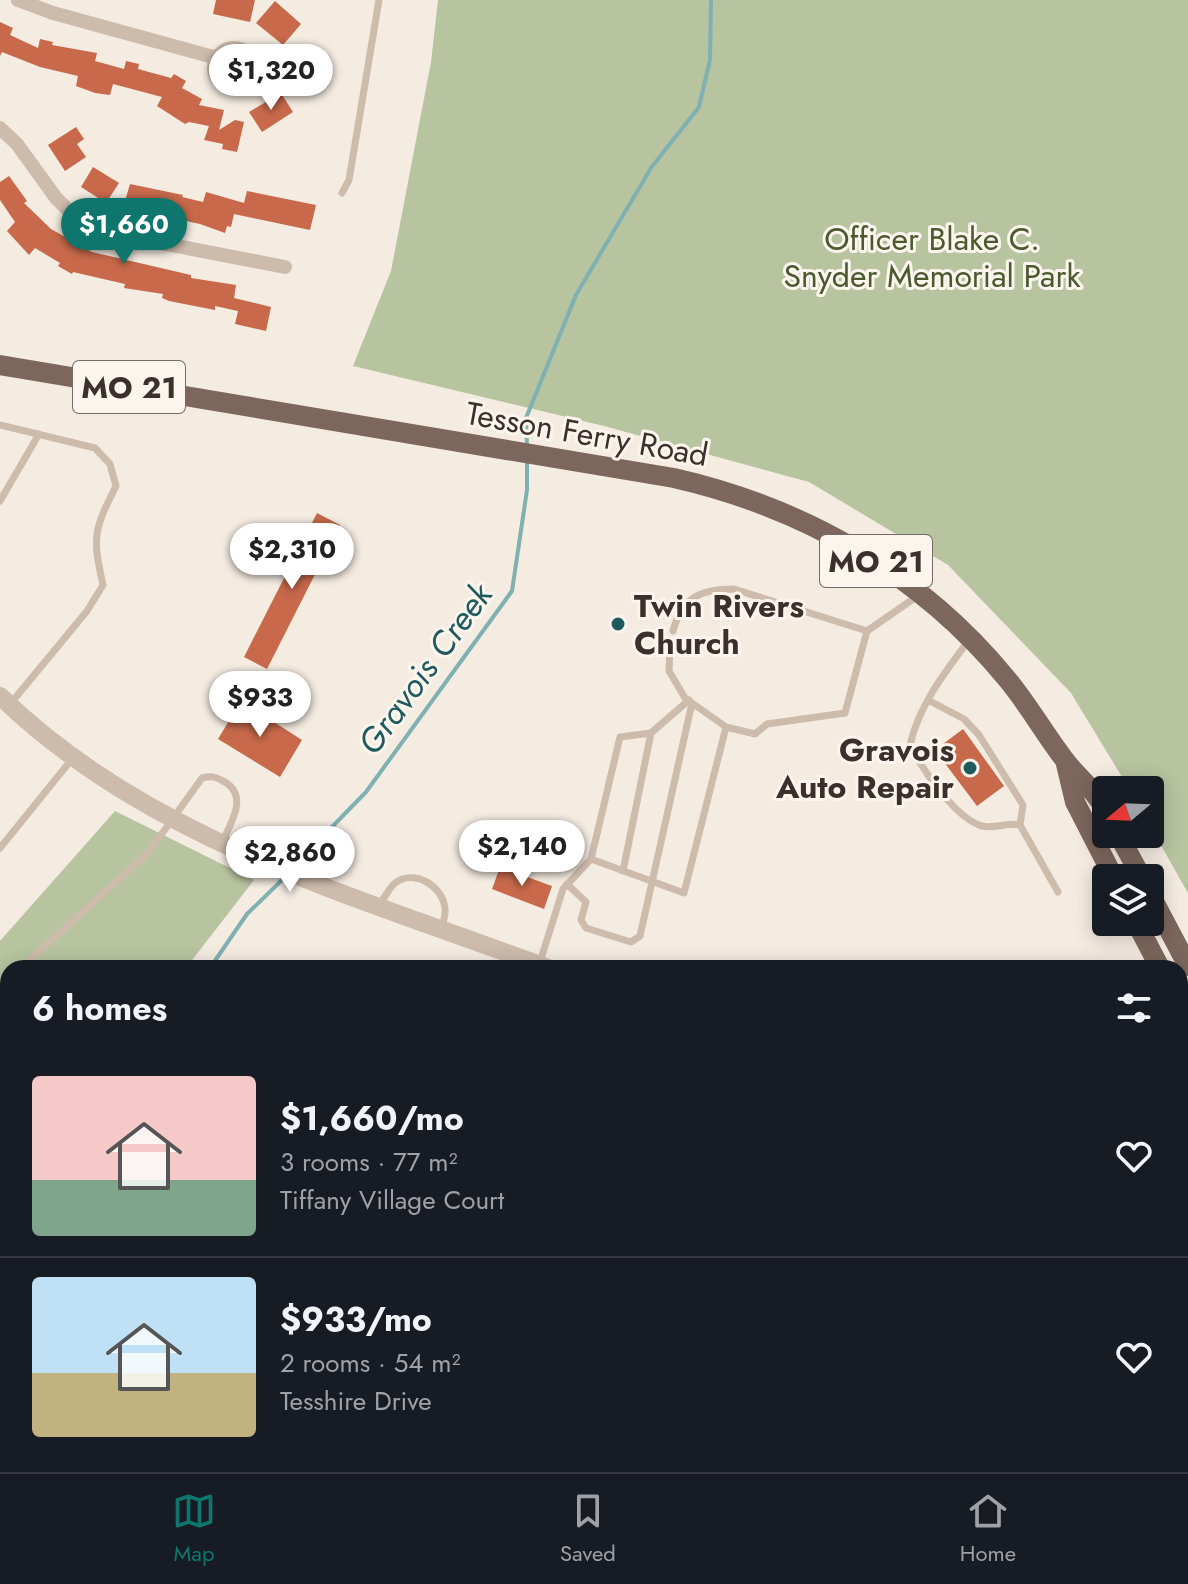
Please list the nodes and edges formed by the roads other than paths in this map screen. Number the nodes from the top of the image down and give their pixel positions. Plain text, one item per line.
1 (18, 0) edge
2 (379, 0) edge
3 (217, 58) dead end
4 (0, 128) edge
5 (342, 193) dead end
6 (285, 267) dead end
7 (0, 365) edge
8 (0, 425) edge
9 (39, 434) junction
10 (0, 501) edge
11 (921, 593) junction
12 (673, 631) dead end
13 (867, 631) junction
14 (970, 638) junction
15 (670, 645) dead end
16 (689, 700) junction
17 (928, 700) junction
18 (3, 706) edge
19 (726, 727) junction
20 (651, 733) junction
21 (73, 758) junction
22 (1065, 760) junction
23 (1092, 787) edge
24 (172, 820) junction
25 (1020, 825) junction
26 (221, 844) junction
27 (0, 848) edge
28 (591, 859) junction
29 (1107, 864) edge
30 (623, 871) junction
31 (653, 882) junction
32 (567, 884) junction
33 (1058, 892) dead end
34 (379, 905) junction
35 (1164, 921) edge
36 (442, 928) junction
37 (1143, 936) edge
38 (30, 960) edge
39 (527, 960) edge
40 (545, 960) edge
41 (1156, 960) edge
42 (1185, 960) edge

1 - 3 street
2 - 5 lane
4 - 6 street
7 - 11 main road, Tesson Ferry Road / MO 21
8 - 9 lane
9 - 10 lane
9 - 18 lane
11 - 13 lane
11 - 14 main road, Tesson Ferry Road / MO 21
12 - 13 lane
13 - 19 lane
14 - 17 lane
14 - 22 main road, Tesson Ferry Road / MO 21
15 - 16 lane
16 - 19 lane
16 - 20 lane
16 - 31 lane
17 - 25 lane
17 - 25 lane
18 - 21 street
19 - 31 lane
20 - 28 lane
20 - 30 lane
21 - 24 street
21 - 27 lane
22 - 23 main road, Tesson Ferry Road / MO 21
22 - 29 main road, Tesson Ferry Road / MO 21
24 - 26 street
24 - 26 lane
24 - 38 lane
25 - 33 lane
26 - 34 street
28 - 30 lane
28 - 32 lane
30 - 31 lane
31 - 32 lane
32 - 40 lane
34 - 36 street
34 - 36 lane
35 - 42 main road
36 - 39 street
37 - 41 main road

